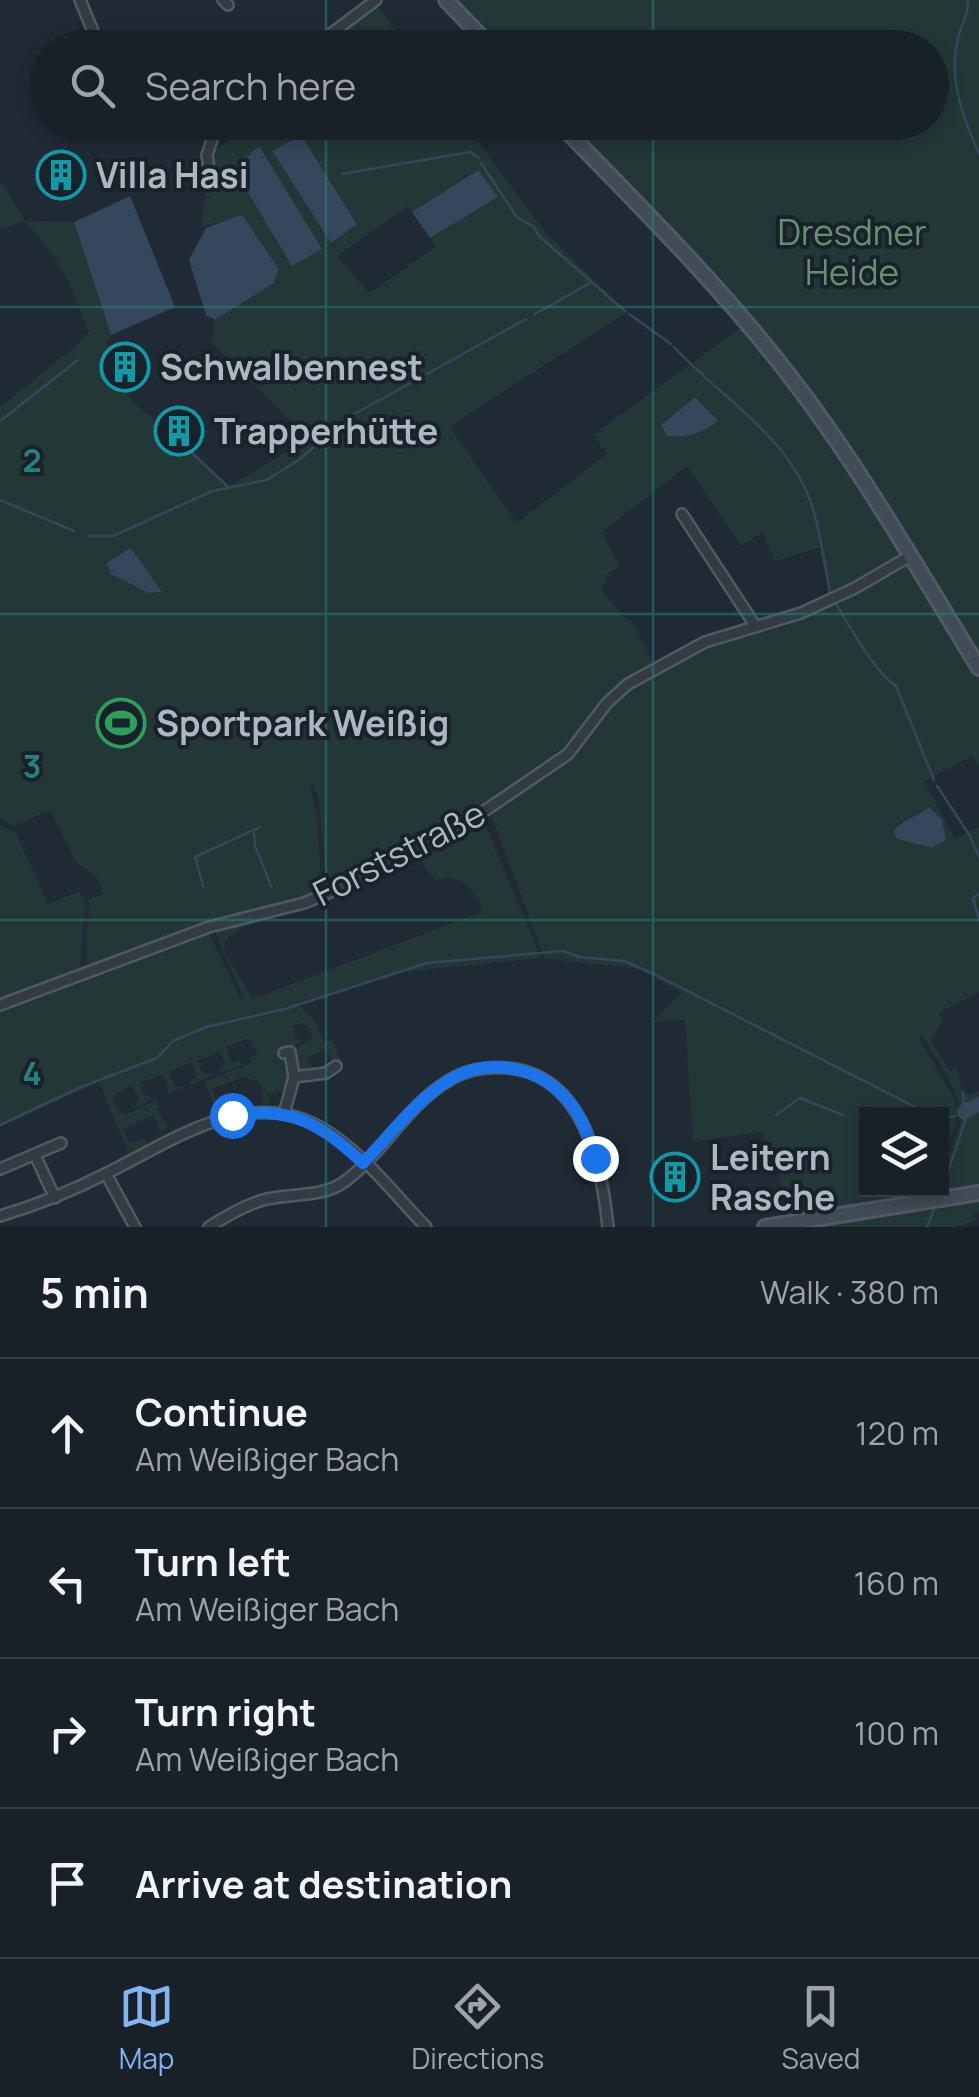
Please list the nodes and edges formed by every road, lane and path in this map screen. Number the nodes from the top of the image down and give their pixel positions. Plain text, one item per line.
1 (80, 0) edge
2 (376, 0) edge
3 (446, 0) edge
4 (92, 30) edge
5 (336, 30) edge
6 (475, 30) edge
7 (212, 140) edge
8 (575, 140) edge
9 (209, 170) dead end
10 (682, 514) dead end
11 (910, 556) junction
12 (756, 627) junction
13 (979, 668) edge
14 (0, 1006) edge
15 (284, 1053) dead end
16 (332, 1071) dead end
17 (294, 1077) junction
18 (284, 1114) junction
19 (60, 1143) dead end
20 (34, 1154) junction
21 (363, 1163) junction
22 (0, 1170) edge
23 (106, 1174) junction
24 (977, 1194) edge
25 (55, 1198) junction
26 (2, 1215) edge
27 (8, 1227) edge
28 (135, 1227) edge
29 (208, 1227) edge
30 (426, 1227) edge
31 (608, 1227) edge
32 (765, 1227) edge

1 - 4 street
2 - 5 street
3 - 6 main road
7 - 9 street
8 - 11 main road
10 - 12 street
11 - 12 street, Forststraße
11 - 13 main road
12 - 14 street, Forststraße
15 - 17 street
16 - 17 street
17 - 18 street
18 - 21 street
18 - 23 street
19 - 20 street
20 - 22 street
20 - 25 street
21 - 29 street
21 - 30 street
21 - 31 street
23 - 25 street
23 - 28 street
24 - 32 main road
25 - 26 street
26 - 27 street

